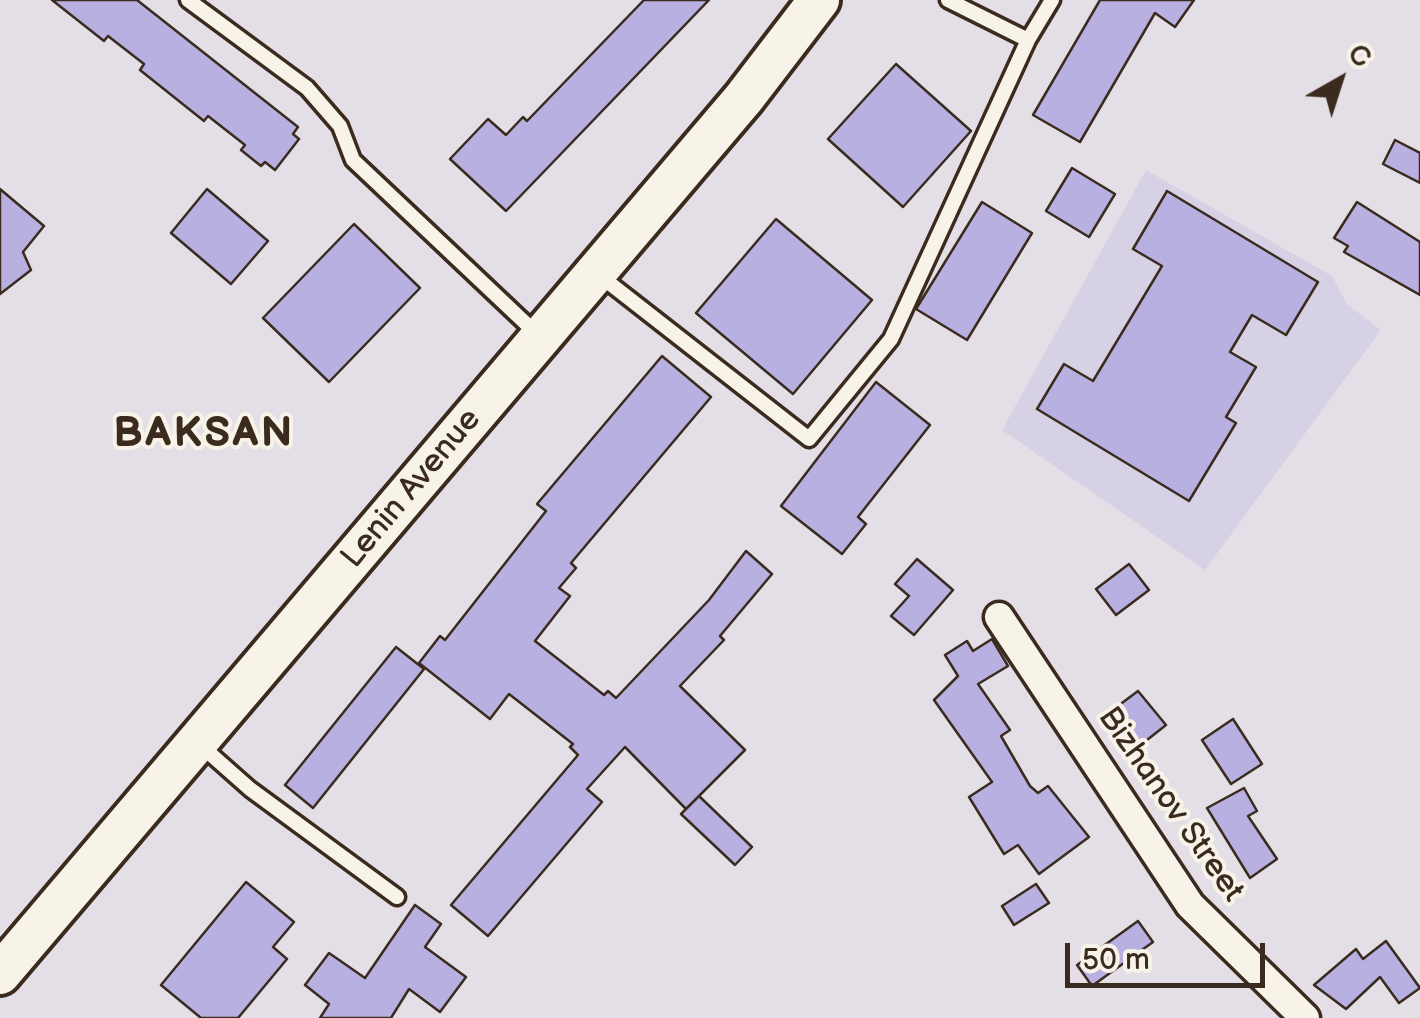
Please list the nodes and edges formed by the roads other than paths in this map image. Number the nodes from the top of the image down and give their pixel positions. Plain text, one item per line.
1 (188, 0) edge
2 (818, 0) edge
3 (948, 0) edge
4 (1052, 0) edge
5 (1028, 40) junction
6 (594, 271) junction
7 (540, 337) junction
8 (998, 617) dead end
9 (198, 742) junction
10 (397, 897) dead end
11 (0, 974) edge
12 (1305, 1018) edge

1 - 7 lane
2 - 6 main road, Lenin Avenue
3 - 5 lane
4 - 5 lane
5 - 6 lane
6 - 7 main road, Lenin Avenue
7 - 9 main road, Lenin Avenue
8 - 12 street, Bizhanov Street
9 - 10 lane
9 - 11 main road, Lenin Avenue

